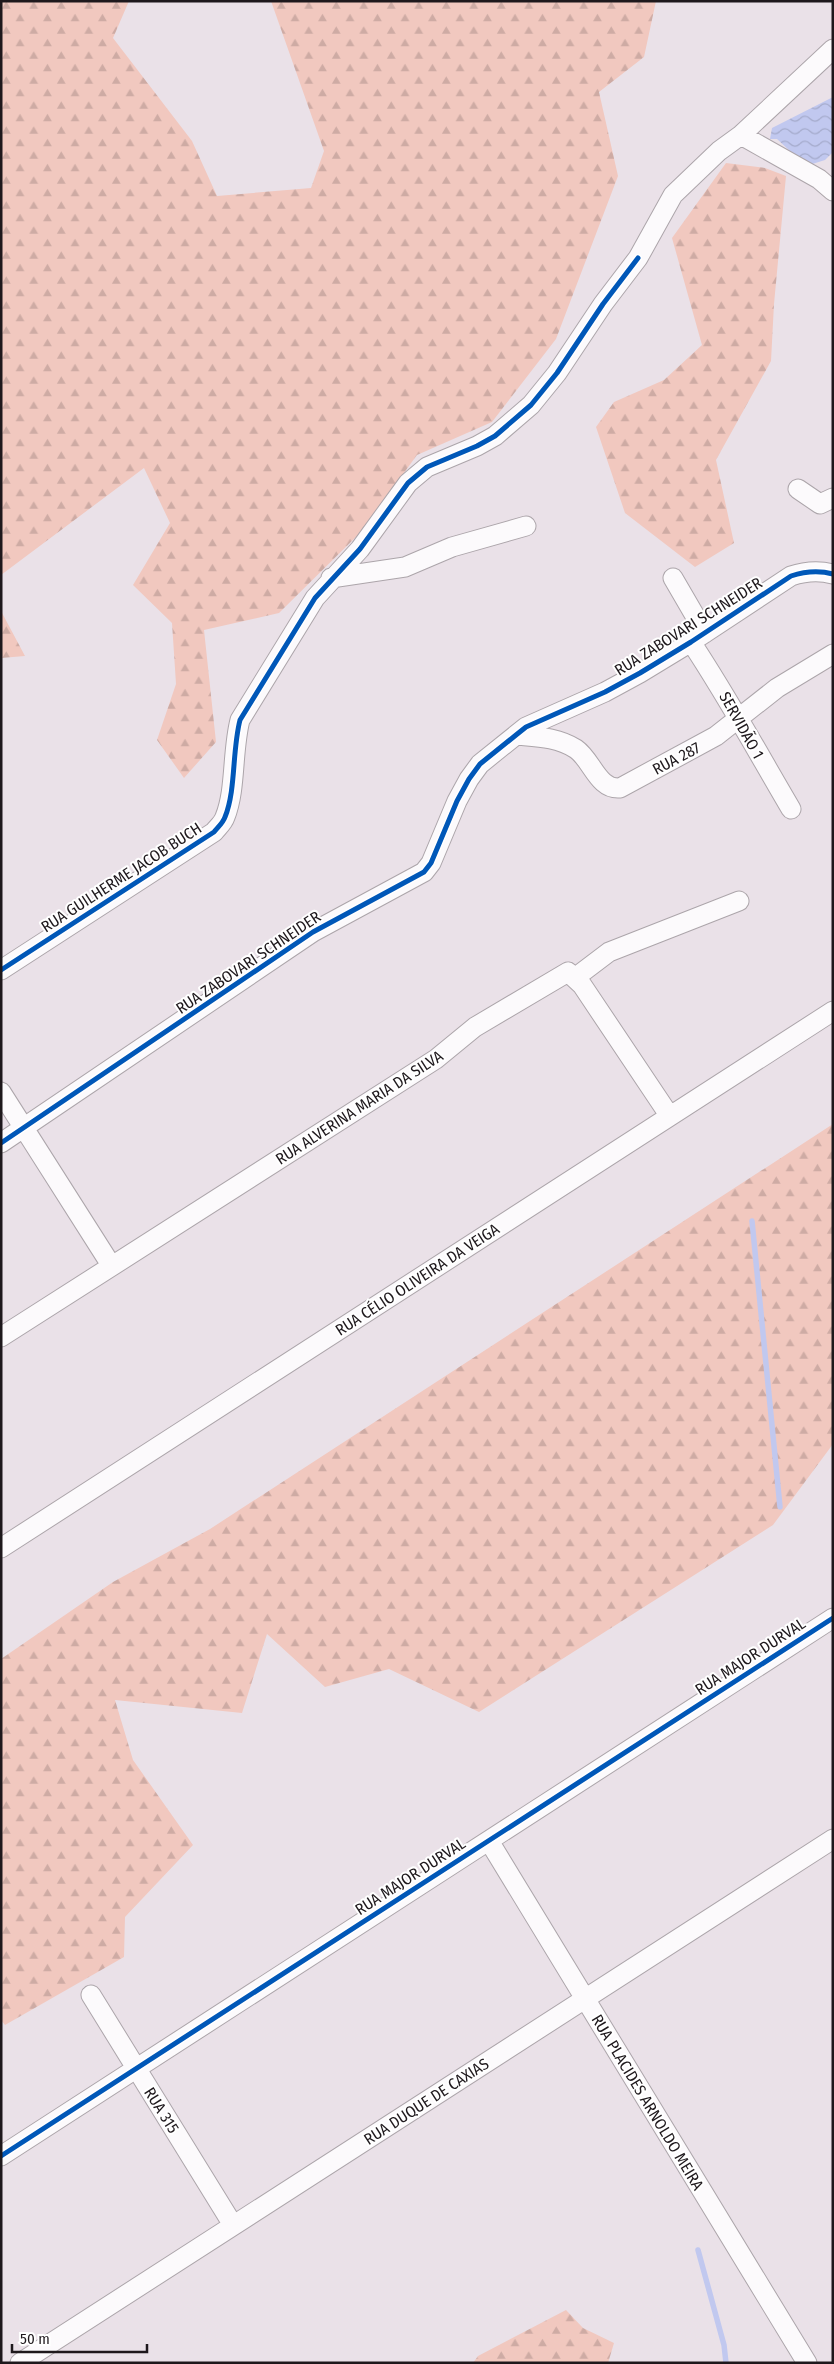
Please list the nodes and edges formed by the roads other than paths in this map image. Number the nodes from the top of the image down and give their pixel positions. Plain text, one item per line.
1 (833, 49) edge
2 (741, 135) junction
3 (833, 191) edge
4 (798, 489) dead end
5 (833, 498) edge
6 (526, 526) dead end
7 (833, 574) edge
8 (331, 578) junction
9 (673, 578) dead end
10 (698, 638) junction
11 (833, 654) edge
12 (738, 720) junction
13 (516, 735) junction
14 (791, 809) dead end
15 (740, 901) dead end
16 (1, 970) edge
17 (576, 977) junction
18 (833, 1011) edge
19 (1, 1092) edge
20 (669, 1115) junction
21 (24, 1128) junction
22 (1, 1143) edge
23 (111, 1265) junction
24 (1, 1337) edge
25 (1, 1548) edge
26 (833, 1618) edge
27 (833, 1839) edge
28 (489, 1840) junction
29 (91, 1995) dead end
30 (585, 1999) junction
31 (137, 2068) junction
32 (1, 2156) edge
33 (234, 2225) junction
34 (20, 2363) edge
35 (807, 2363) edge

1 - 2 street, RUA GUILHERME JACOB BUCH
2 - 3 street
2 - 8 street, RUA GUILHERME JACOB BUCH
4 - 5 street
6 - 8 street
7 - 10 street, RUA ZABOVARI SCHNEIDER
8 - 16 street, RUA GUILHERME JACOB BUCH
9 - 10 street, SERVIDÃO 1
10 - 12 street, SERVIDÃO 1
10 - 13 street, RUA ZABOVARI SCHNEIDER
11 - 12 street, RUA 287
12 - 13 street, RUA 287
12 - 14 street, SERVIDÃO 1
13 - 21 street, RUA ZABOVARI SCHNEIDER
15 - 17 street
17 - 20 street
17 - 23 street, RUA ALVERINA MARIA DA SILVA
18 - 20 street, RUA CÉLIO OLIVEIRA DA VEIGA
19 - 21 street
20 - 25 street, RUA CÉLIO OLIVEIRA DA VEIGA
21 - 22 street, RUA ZABOVARI SCHNEIDER
21 - 23 street
23 - 24 street, RUA ALVERINA MARIA DA SILVA
26 - 28 street, RUA MAJOR DURVAL
27 - 30 street, RUA DUQUE DE CAXIAS
28 - 30 street, RUA PLACIDES ARNOLDO MEIRA
28 - 31 street, RUA MAJOR DURVAL
29 - 31 street, RUA 315
30 - 33 street, RUA DUQUE DE CAXIAS
30 - 35 street, RUA PLACIDES ARNOLDO MEIRA
31 - 32 street, RUA MAJOR DURVAL
31 - 33 street, RUA 315
33 - 34 street, RUA DUQUE DE CAXIAS

